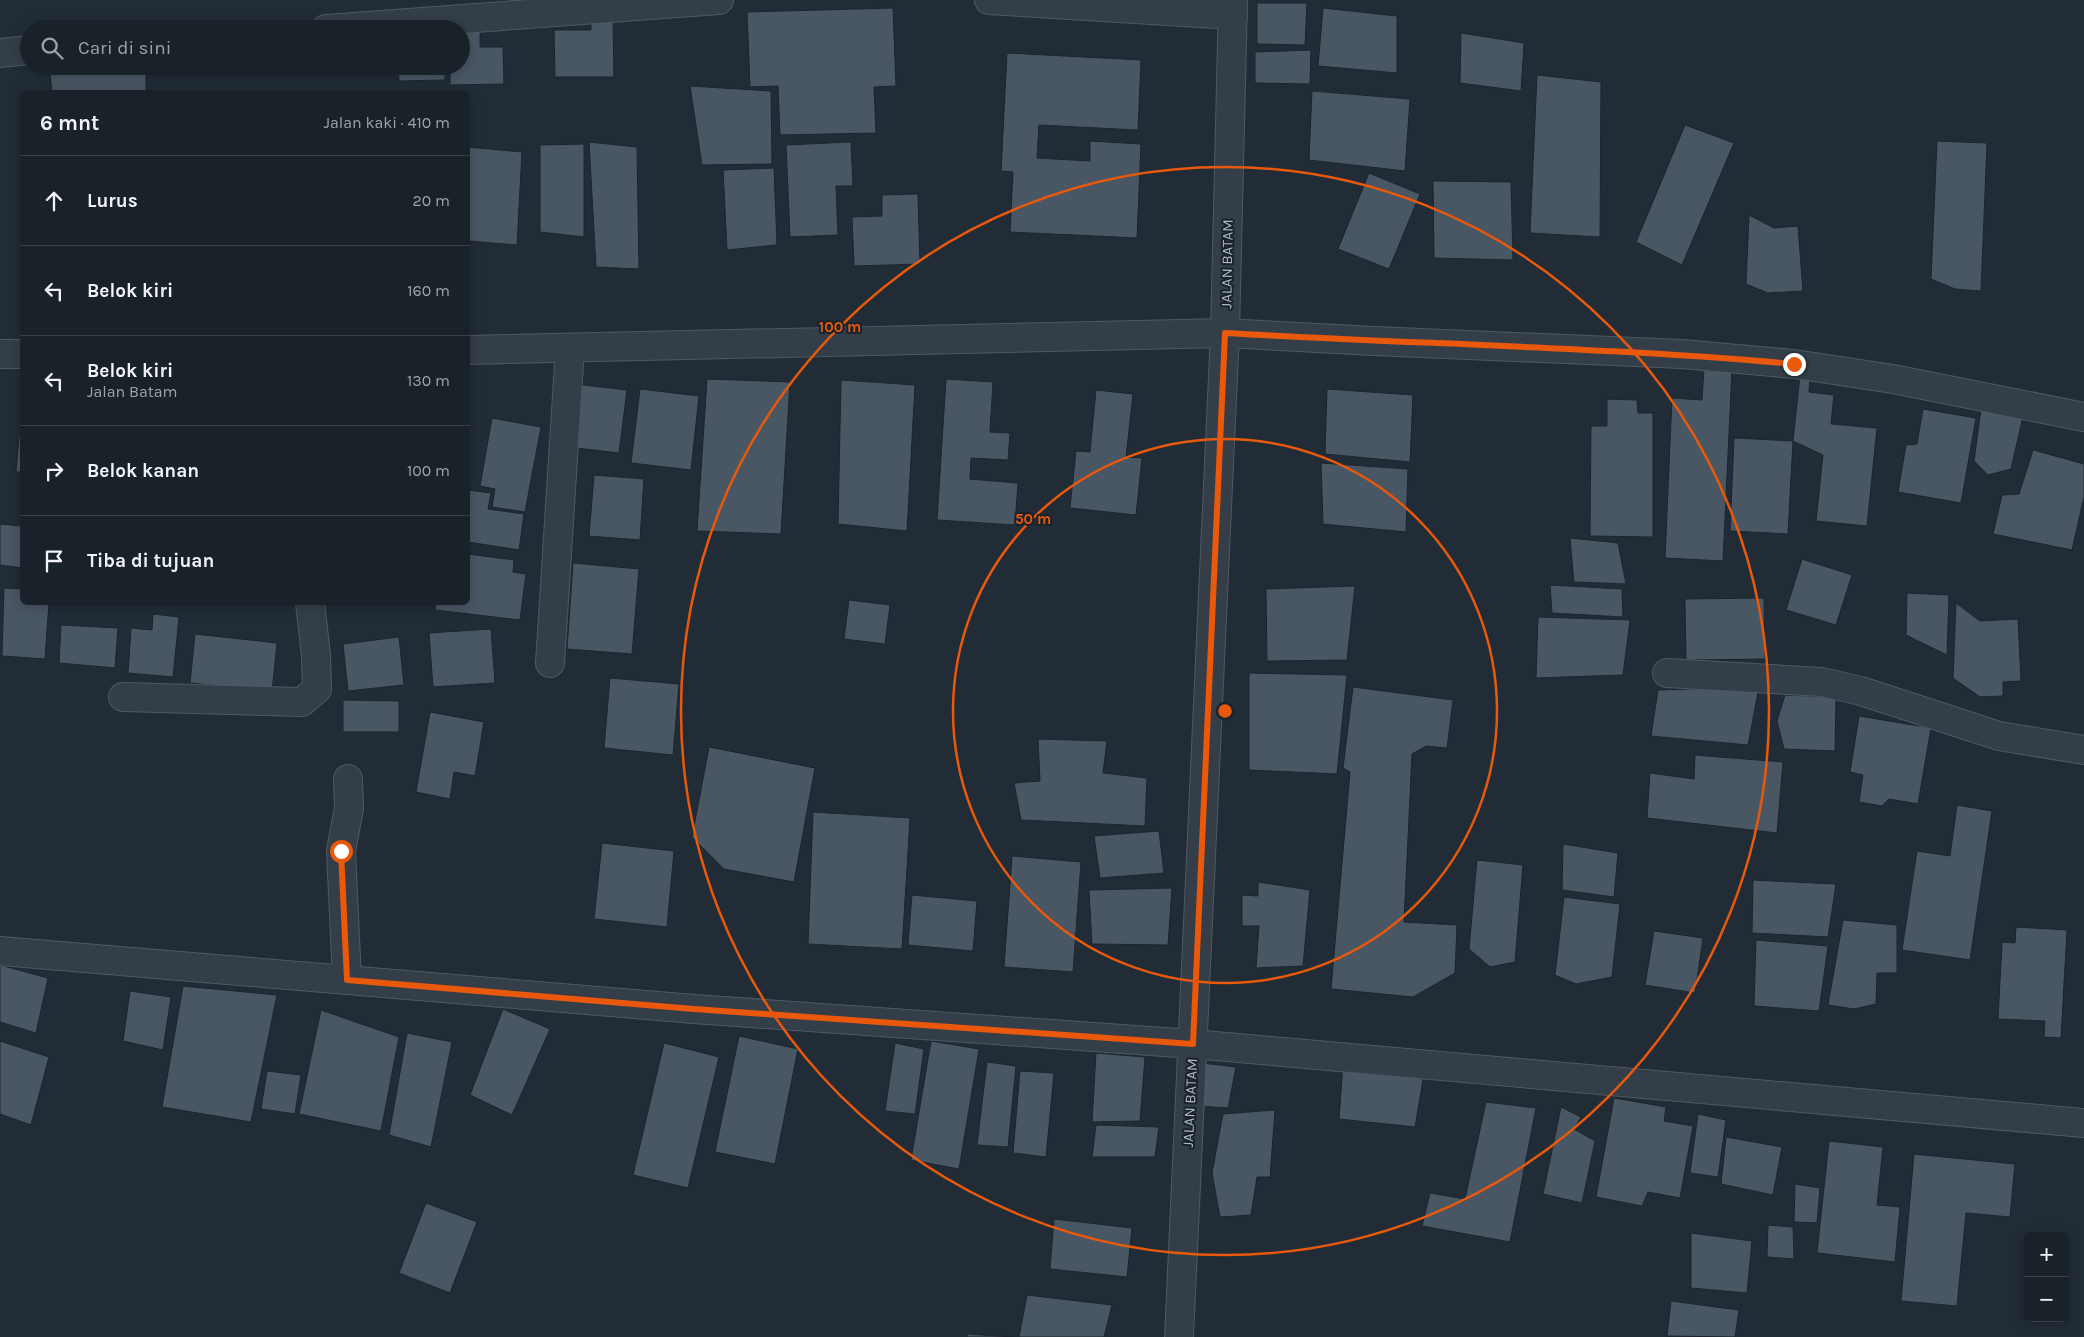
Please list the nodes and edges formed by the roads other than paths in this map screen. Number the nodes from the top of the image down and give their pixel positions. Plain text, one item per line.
1 (719, 0) edge
2 (988, 0) edge
3 (1233, 7) edge
4 (448, 20) edge
5 (20, 51) edge
6 (0, 52) edge
7 (1225, 333) junction
8 (570, 348) junction
9 (470, 350) edge
10 (0, 354) edge
11 (20, 354) edge
12 (2084, 417) edge
13 (310, 605) edge
14 (550, 664) dead end
15 (1667, 673) dead end
16 (123, 697) dead end
17 (2084, 750) edge
18 (348, 779) dead end
19 (0, 951) edge
20 (347, 980) junction
21 (1193, 1044) junction
22 (2084, 1123) edge
23 (1179, 1337) edge

1 - 4 street
2 - 3 street
3 - 7 street, JALAN BATAM
5 - 6 street
7 - 8 street
7 - 12 street
7 - 21 street, JALAN BATAM
8 - 9 street
8 - 14 street
10 - 11 street
13 - 16 street
15 - 17 street
18 - 20 street
19 - 20 street
20 - 21 street
21 - 22 street
21 - 23 street, JALAN BATAM

